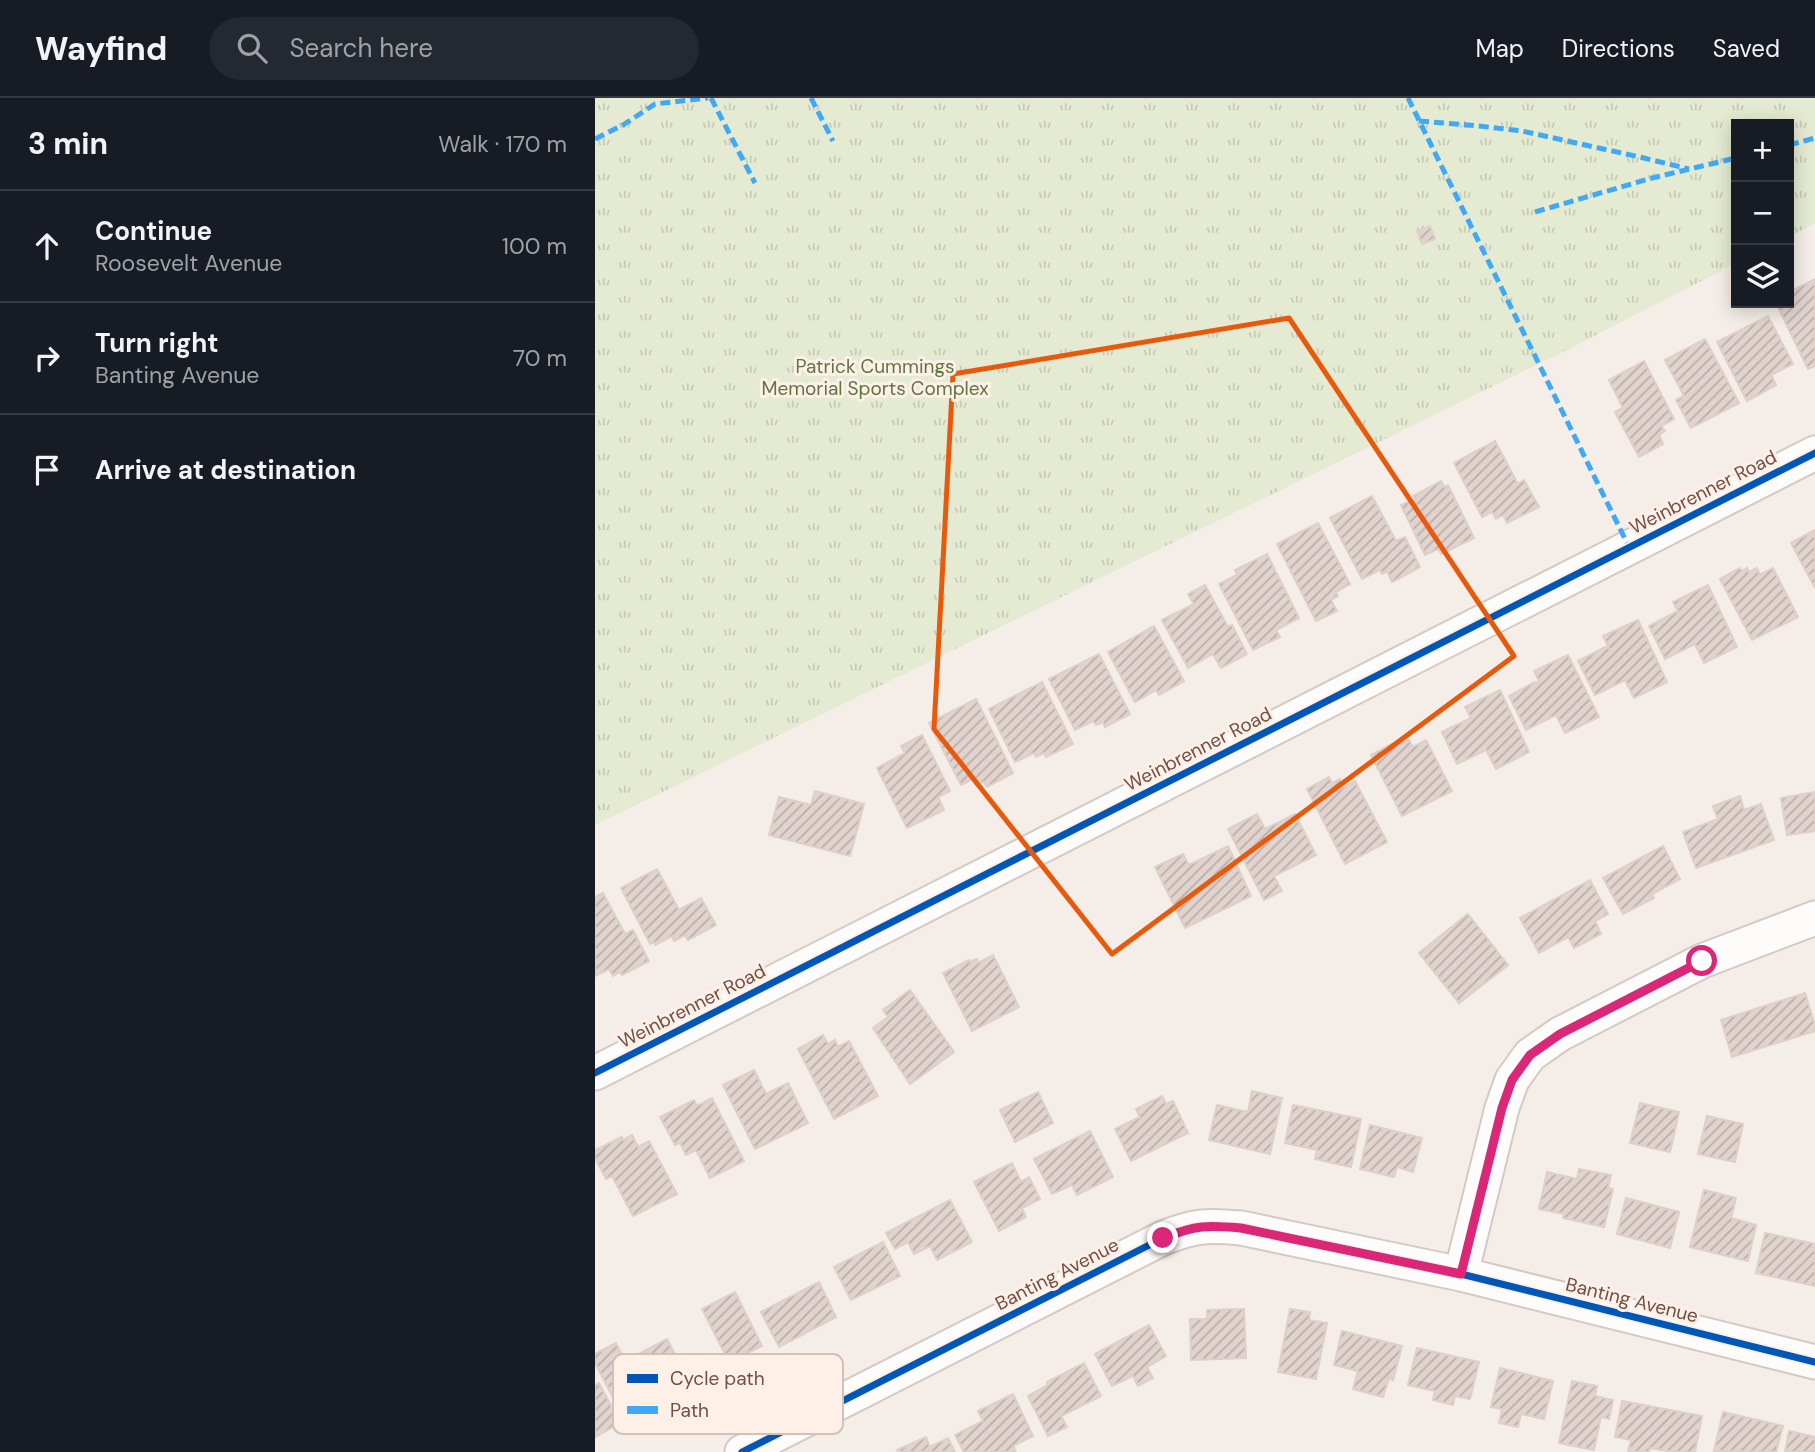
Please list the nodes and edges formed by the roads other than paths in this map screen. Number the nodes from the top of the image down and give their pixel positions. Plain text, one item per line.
1 (1815, 453) edge
2 (1815, 918) edge
3 (595, 1073) edge
4 (1461, 1274) junction
5 (1815, 1362) edge
6 (843, 1401) edge
7 (777, 1434) edge
8 (742, 1452) edge

1 - 3 street, Weinbrenner Road
2 - 4 street
4 - 5 street, Banting Avenue
4 - 6 street, Banting Avenue
7 - 8 street, Banting Avenue

